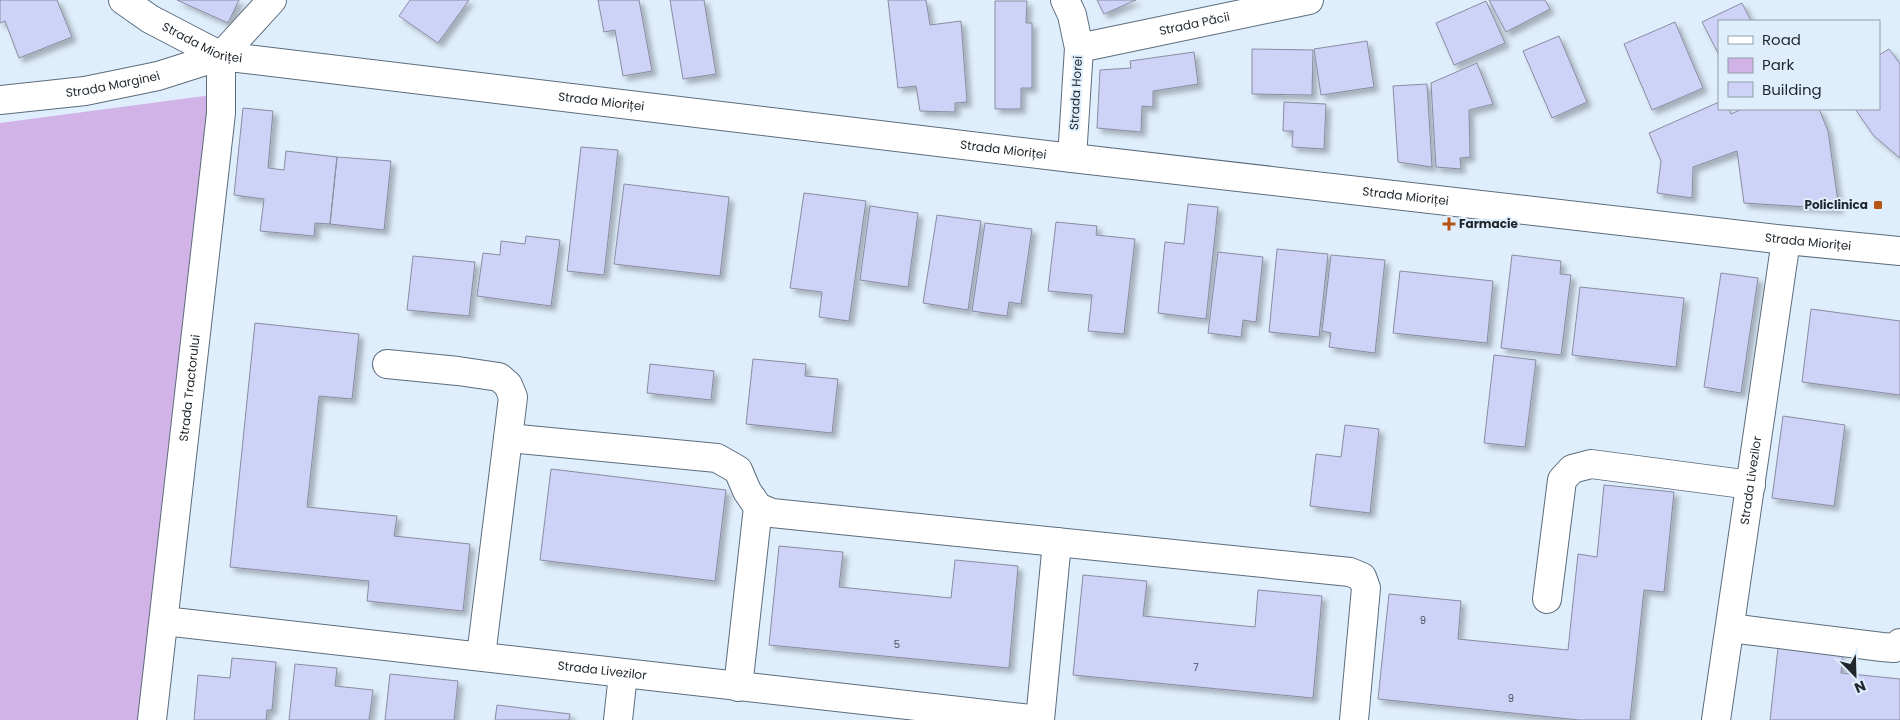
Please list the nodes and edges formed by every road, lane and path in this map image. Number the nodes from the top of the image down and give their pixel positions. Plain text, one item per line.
1 (123, 0) edge
2 (272, 0) edge
3 (1065, 0) edge
4 (1309, 0) edge
5 (152, 10) edge
6 (1079, 48) junction
7 (222, 56) junction
8 (0, 100) edge
9 (1072, 158) junction
10 (1786, 240) junction
11 (1900, 251) edge
12 (387, 364) dead end
13 (508, 438) junction
14 (1751, 484) junction
15 (758, 507) junction
16 (1057, 542) junction
17 (1548, 599) dead end
18 (164, 621) junction
19 (1730, 628) junction
20 (1900, 643) edge
21 (481, 656) junction
22 (623, 674) junction
23 (738, 687) junction
24 (152, 720) edge
25 (618, 720) edge
26 (1040, 720) edge
27 (1354, 720) edge
28 (1716, 720) edge

1 - 5 street, Strada Mioriței
2 - 7 street
3 - 6 street, Strada Horei
4 - 6 street, Strada Păcii
5 - 7 street, Strada Mioriței
6 - 9 street, Strada Horei
7 - 8 street, Strada Marginei
7 - 9 street, Strada Mioriței
7 - 18 street, Strada Tractorului
9 - 10 street, Strada Mioriței
10 - 11 street, Strada Mioriței
10 - 14 street, Strada Livezilor
12 - 13 street
13 - 15 street
13 - 21 street
14 - 17 street
14 - 19 street, Strada Livezilor
15 - 16 street
15 - 23 street
16 - 26 street
16 - 27 street
18 - 21 street, Strada Livezilor
18 - 24 street, Strada Tractorului
19 - 20 street
19 - 28 street, Strada Livezilor
21 - 22 street, Strada Livezilor
22 - 23 street, Strada Livezilor
22 - 25 street
23 - 26 street, Strada Livezilor

